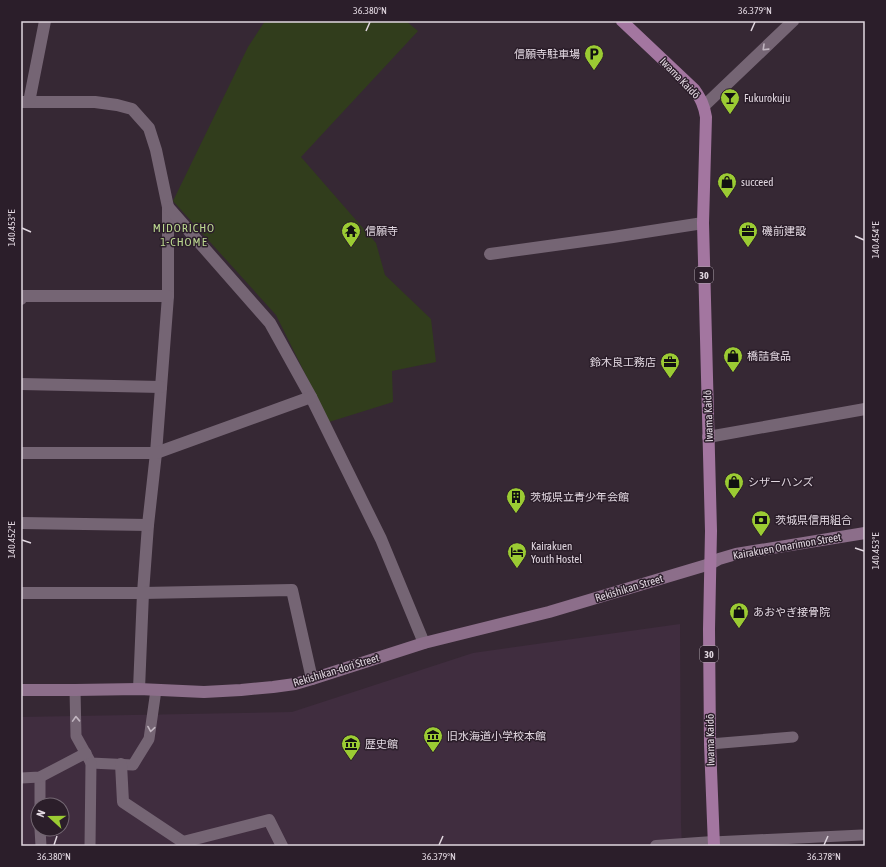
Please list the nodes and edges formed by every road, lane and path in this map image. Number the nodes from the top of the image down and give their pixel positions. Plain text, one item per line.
1 (45, 21) edge
2 (622, 21) edge
3 (793, 21) edge
4 (25, 102) edge
5 (704, 106) junction
6 (168, 207) junction
7 (703, 223) junction
8 (490, 254) dead end
9 (168, 296) junction
10 (21, 299) edge
11 (21, 384) edge
12 (160, 386) junction
13 (311, 397) junction
14 (865, 408) edge
15 (708, 437) junction
16 (21, 453) edge
17 (156, 453) junction
18 (21, 523) edge
19 (148, 525) junction
20 (865, 533) edge
21 (710, 564) junction
22 (21, 593) edge
23 (143, 593) junction
24 (424, 643) junction
25 (312, 679) junction
26 (139, 689) junction
27 (21, 690) edge
28 (75, 690) junction
29 (156, 690) junction
30 (793, 737) dead end
31 (710, 744) junction
32 (86, 753) junction
33 (92, 763) junction
34 (121, 764) junction
35 (21, 778) edge
36 (40, 778) junction
37 (40, 797) edge
38 (862, 835) dead end
39 (184, 844) edge
40 (713, 844) edge
41 (90, 846) edge
42 (282, 846) edge
43 (656, 846) edge

1 - 4 street
2 - 5 main road, Iwama Kaidō / 30
3 -> 5 street
4 - 6 street
5 - 7 main road, Iwama Kaidō / 30
6 - 9 street
6 - 13 street
7 - 8 street
7 - 15 main road, Iwama Kaidō / 30
9 - 10 street
9 - 12 street
11 - 12 street
12 - 17 street
13 - 17 street
13 - 24 street
14 - 15 street
15 - 21 main road, Iwama Kaidō / 30
16 - 17 street
17 - 19 street
18 - 19 street
19 - 23 street
20 - 21 street, Kairakuen Onarimon Street
21 - 24 street, Rekishikan Street
21 - 31 main road, Iwama Kaidō / 30
22 - 23 street
23 - 25 street
23 - 26 street
24 - 25 street, Rekishikan-dori Street
25 - 29 street, Rekishikan-dori Street
26 - 28 street, Rekishikan-dori Street
26 - 29 street, Rekishikan-dori Street
27 - 28 street, Rekishikan-dori Street
32 -> 28 lane
29 -> 34 lane
30 - 31 lane
31 - 40 main road, Iwama Kaidō / 30
32 - 33 lane
32 - 36 lane
33 - 34 lane
33 - 41 lane
34 - 39 street
35 - 36 lane
36 - 37 lane
38 - 40 lane
39 - 42 street
40 - 43 street

